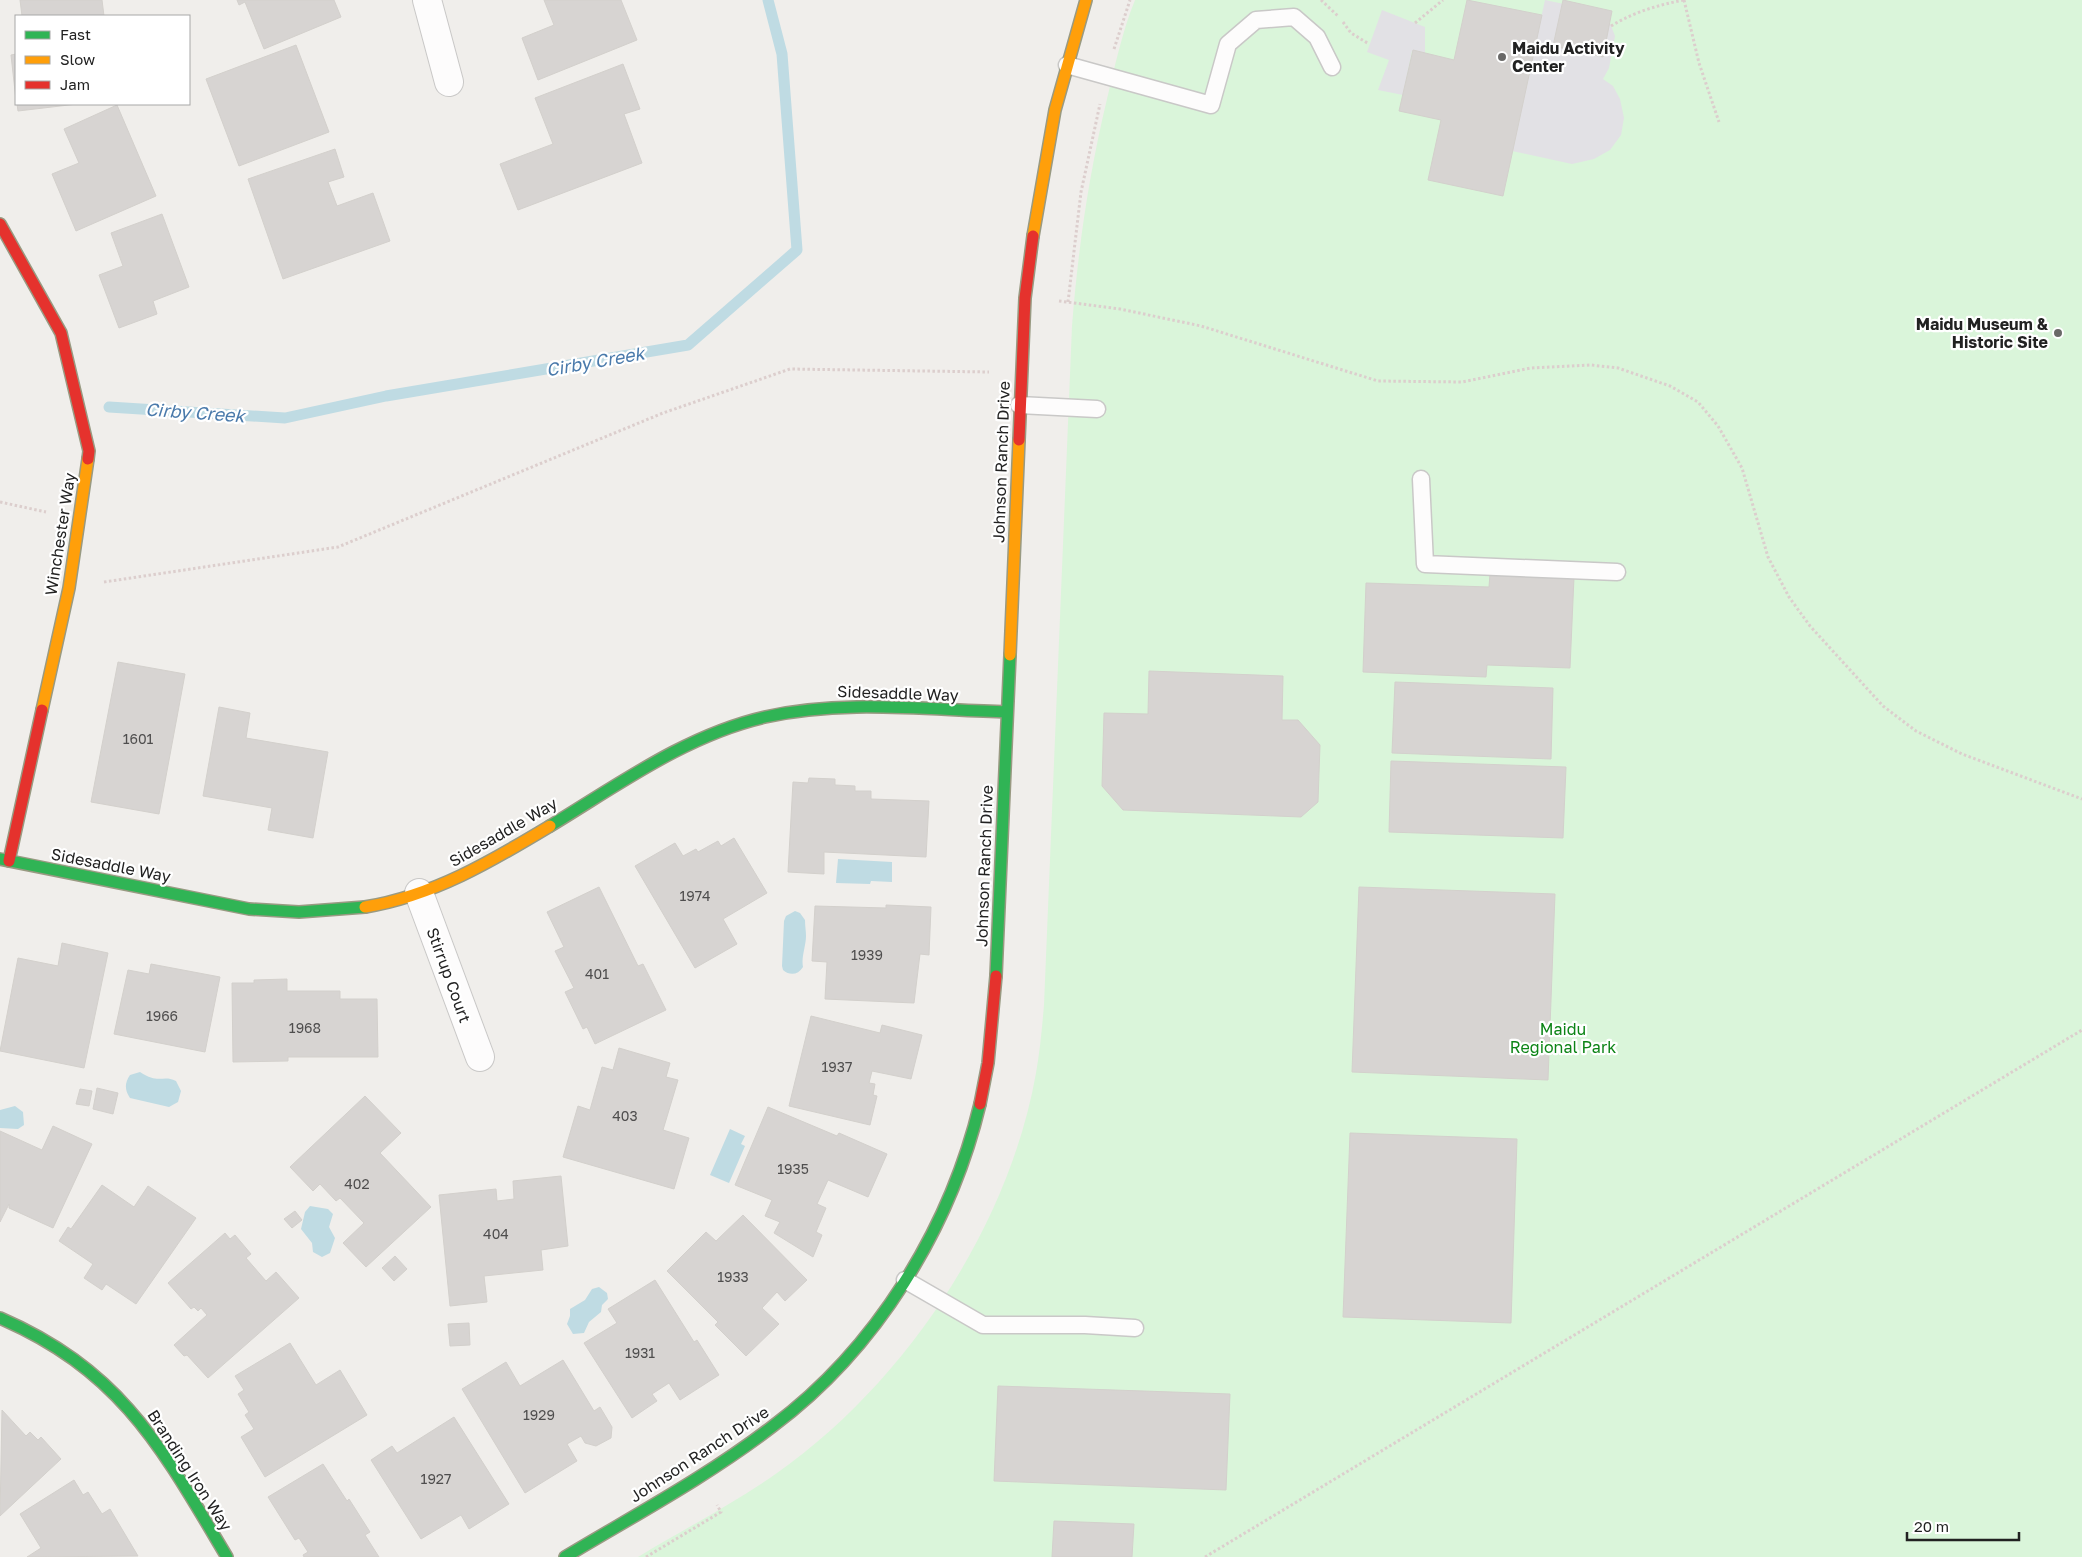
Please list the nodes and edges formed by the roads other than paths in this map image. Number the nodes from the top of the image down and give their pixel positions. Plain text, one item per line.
1 (427, 0) edge
2 (1086, 0) edge
3 (1067, 65) junction
4 (1332, 67) dead end
5 (449, 82) dead end
6 (0, 224) edge
7 (1019, 405) junction
8 (1097, 409) dead end
9 (1421, 478) dead end
10 (1617, 572) dead end
11 (1007, 712) junction
12 (4, 860) edge
13 (419, 893) junction
14 (480, 1057) dead end
15 (905, 1280) junction
16 (0, 1318) edge
17 (1135, 1328) dead end
18 (227, 1557) edge
19 (565, 1557) edge

1 - 5 street
2 - 3 street, Johnson Ranch Drive
3 - 4 lane
3 - 7 street, Johnson Ranch Drive
6 - 12 street, Winchester Way
7 - 8 lane
7 - 11 street, Johnson Ranch Drive
9 - 10 lane
11 - 13 street, Sidesaddle Way
11 - 15 street, Johnson Ranch Drive
12 - 13 street, Sidesaddle Way
13 - 14 street, Stirrup Court
15 - 17 lane
15 - 19 street, Johnson Ranch Drive
16 - 18 street, Branding Iron Way

